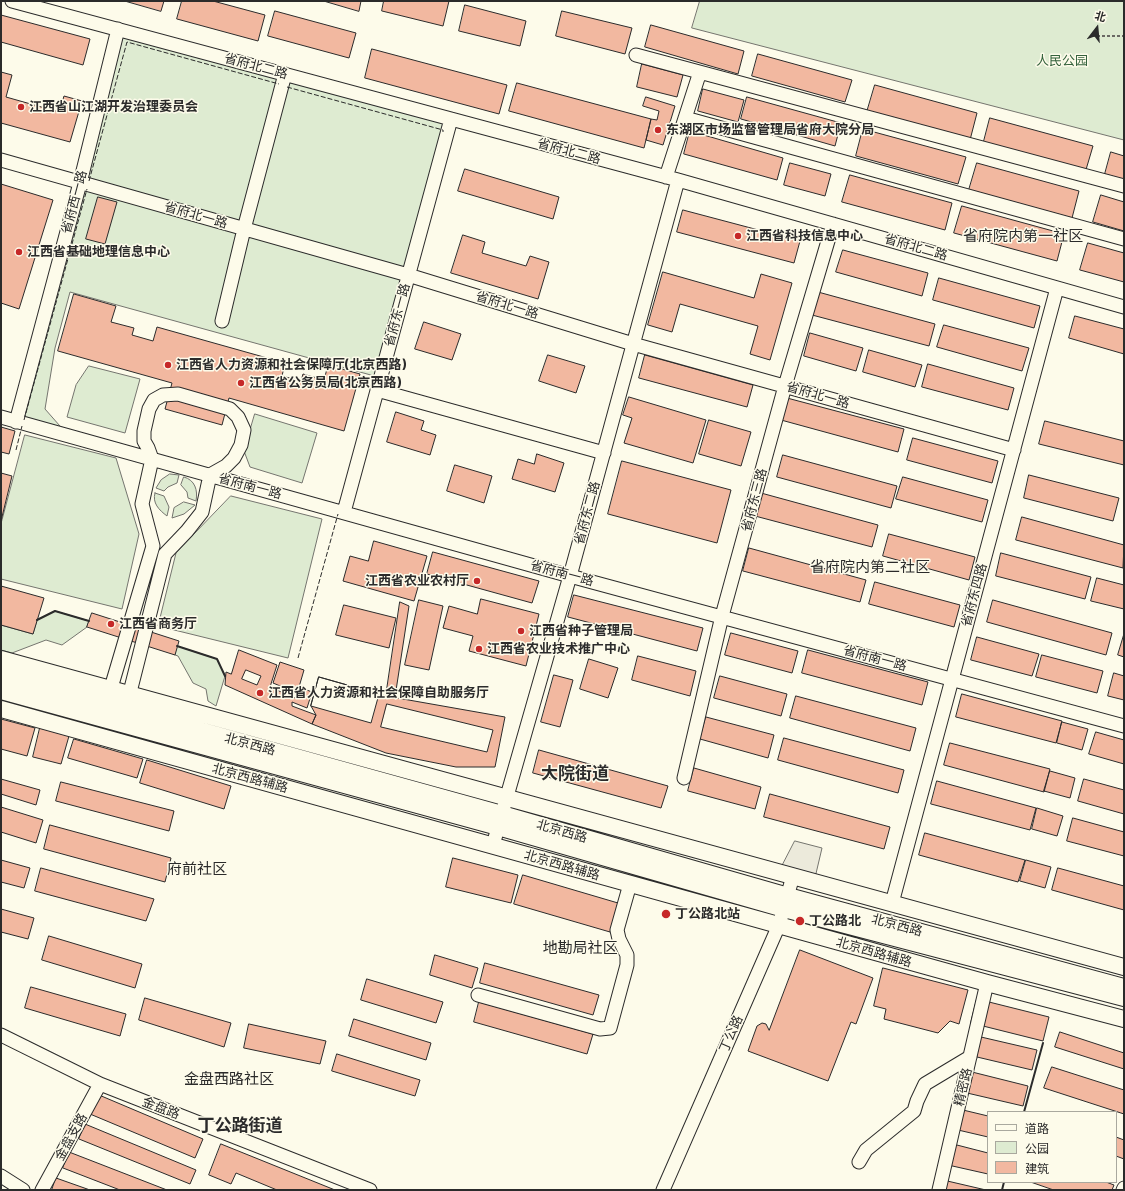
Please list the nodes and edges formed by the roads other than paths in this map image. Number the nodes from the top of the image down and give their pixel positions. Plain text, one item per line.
1 (12, 1) edge
2 (118, 29) junction
3 (636, 55) dead end
4 (286, 74) junction
5 (698, 78) dead end
6 (685, 118) junction
7 (451, 119) junction
8 (1, 160) edge
9 (672, 179) junction
10 (80, 182) junction
11 (1124, 186) edge
12 (833, 224) junction
13 (244, 228) junction
14 (1124, 238) edge
15 (408, 275) junction
16 (1057, 288) junction
17 (1124, 307) edge
18 (222, 321) dead end
19 (633, 344) junction
20 (784, 386) junction
21 (377, 390) junction
22 (1, 417) edge
23 (16, 422) junction
24 (1014, 450) junction
25 (604, 454) junction
26 (152, 459) junction
27 (210, 475) junction
28 (344, 512) junction
29 (570, 576) junction
30 (722, 616) junction
31 (1, 659) edge
32 (1, 675) edge
33 (952, 679) junction
34 (111, 689) junction
35 (1, 690) edge
36 (130, 694) junction
37 (106, 704) junction
38 (1, 709) edge
39 (126, 710) junction
40 (1124, 726) edge
41 (684, 778) dead end
42 (506, 798) junction
43 (500, 821) junction
44 (493, 845) junction
45 (793, 876) junction
46 (630, 884) junction
47 (786, 903) junction
48 (892, 903) junction
49 (779, 925) junction
50 (1124, 967) edge
51 (987, 983) junction
52 (1124, 987) edge
53 (478, 995) dead end
54 (1124, 998) edge
55 (1124, 1019) edge
56 (1, 1035) edge
57 (970, 1057) junction
58 (100, 1084) junction
59 (859, 1162) dead end
60 (1, 1176) edge
61 (23, 1190) edge
62 (42, 1190) edge
63 (370, 1190) edge
64 (662, 1190) edge
65 (939, 1190) edge

1 - 2 street, 省府北二路
2 - 4 street, 省府北二路
2 - 10 street, 省府西一路
3 - 11 street
4 - 7 street, 省府北二路
4 - 13 street
5 - 6 street, 省府东二路
6 - 9 street, 省府东二路
6 - 14 street
7 - 9 street, 省府北二路
7 - 15 street, 省府东一路
8 - 10 street, 省府北一路
9 - 12 street, 省府北二路
9 - 19 street, 省府东二路
10 - 13 street, 省府北一路
10 - 23 street, 省府西一路
12 - 16 street, 省府北二路
12 - 20 street, 省府东三路
13 - 15 street, 省府北一路
13 - 18 street
15 - 19 street, 省府北一路
15 - 21 street, 省府东一路
16 - 17 street, 省府北二路
16 - 24 street, 省府东四路
19 - 20 street, 省府北一路
19 - 25 street, 省府东二路
20 - 24 street, 省府北一路
20 - 30 street, 省府东三路
21 - 25 street
21 - 28 street, 省府东一路
22 - 23 street, 省府南一路
23 - 26 street, 省府南一路
24 - 33 street, 省府东四路
25 - 29 street, 省府东二路
26 - 27 street, 省府南一路
26 - 27 street
26 - 34 street
27 - 28 street, 省府南一路
27 - 36 street
28 - 29 street, 省府南一路
29 - 30 street, 省府南一路
29 - 42 street, 省府东二路
30 - 33 street, 省府南一路
30 - 41 street, 省府东三路
31 - 34 main road
32 - 37 main road, 北京西路
33 - 40 street, 省府南一路
33 - 48 street, 省府东四路
34 - 36 main road
34 - 37 street
35 - 43 main road, 北京西路
36 - 39 street
36 - 42 main road
37 - 39 main road, 北京西路
38 - 44 main road, 北京西路辅路
39 - 43 main road, 北京西路
42 - 43 street, 省府东二路
42 - 45 main road
43 - 44 street, 省府东二路
43 - 47 main road, 北京西路
44 - 46 main road, 北京西路辅路
45 - 47 street, 丁公路
45 - 48 main road
46 - 49 main road, 北京西路辅路
46 - 53 street
47 - 49 street, 丁公路
47 - 52 main road, 北京西路
47 - 54 main road, 北京西路
48 - 50 main road
49 - 51 main road, 北京西路辅路
49 - 64 street, 丁公路
51 - 55 main road, 北京西路辅路
51 - 57 street, 精密路
56 - 58 street, 金盘路
57 - 59 street
57 - 65 street, 精密路
58 - 62 street, 金盘支路
58 - 63 street, 金盘路
60 - 61 street

